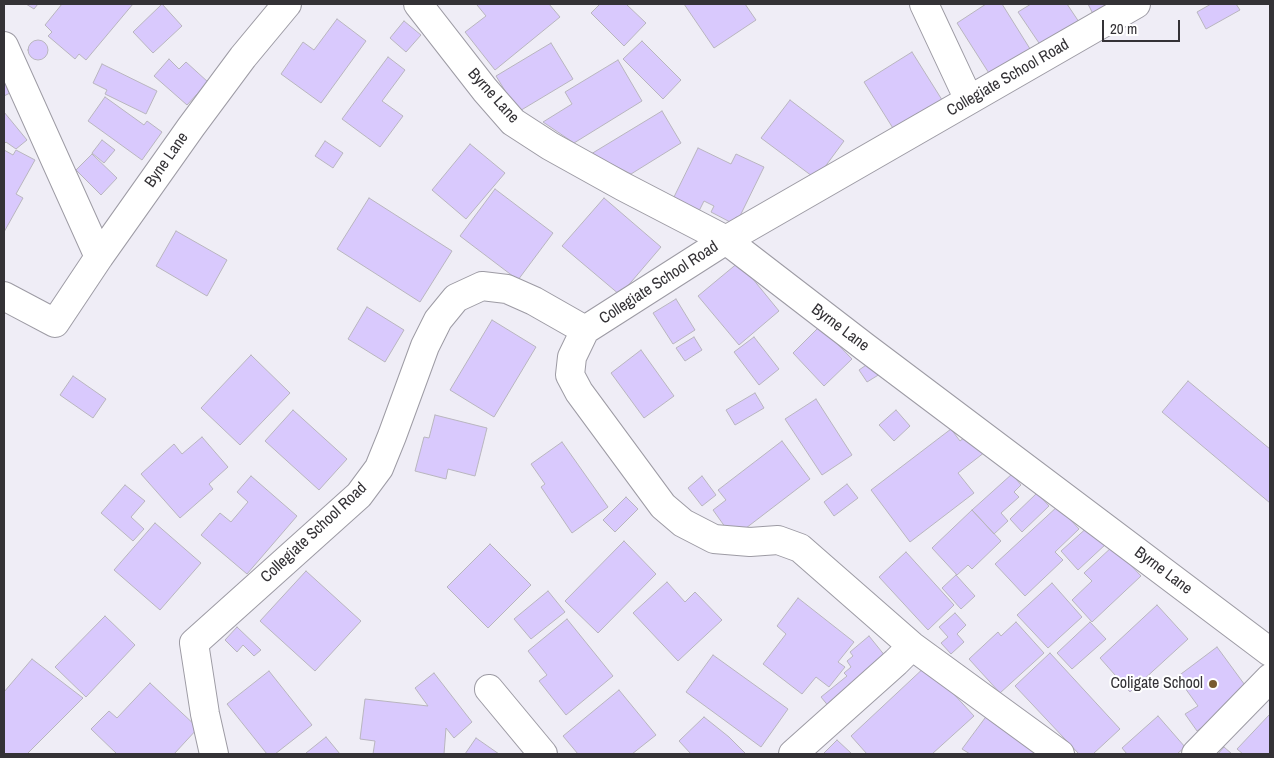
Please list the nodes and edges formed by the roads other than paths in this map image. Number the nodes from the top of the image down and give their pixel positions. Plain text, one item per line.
1 (287, 4) edge
2 (418, 4) edge
3 (924, 4) edge
4 (1136, 4) edge
5 (4, 46) edge
6 (969, 100) junction
7 (726, 240) junction
8 (99, 257) junction
9 (4, 296) edge
10 (585, 330) junction
11 (912, 646) junction
12 (1270, 652) edge
13 (1270, 678) edge
14 (489, 689) dead end
15 (214, 754) edge
16 (543, 754) edge
17 (793, 754) edge
18 (1060, 754) edge
19 (1196, 754) edge

1 - 8 street, Byne Lane
2 - 7 street, Byrne Lane
3 - 6 street
4 - 6 street, Collegiate School Road
5 - 8 street
6 - 7 street, Collegiate School Road
7 - 10 street, Collegiate School Road
7 - 12 street, Byrne Lane
8 - 9 street, Byne Lane
10 - 11 street
10 - 15 street, Collegiate School Road
11 - 17 street
11 - 18 street
13 - 19 street
14 - 16 street

